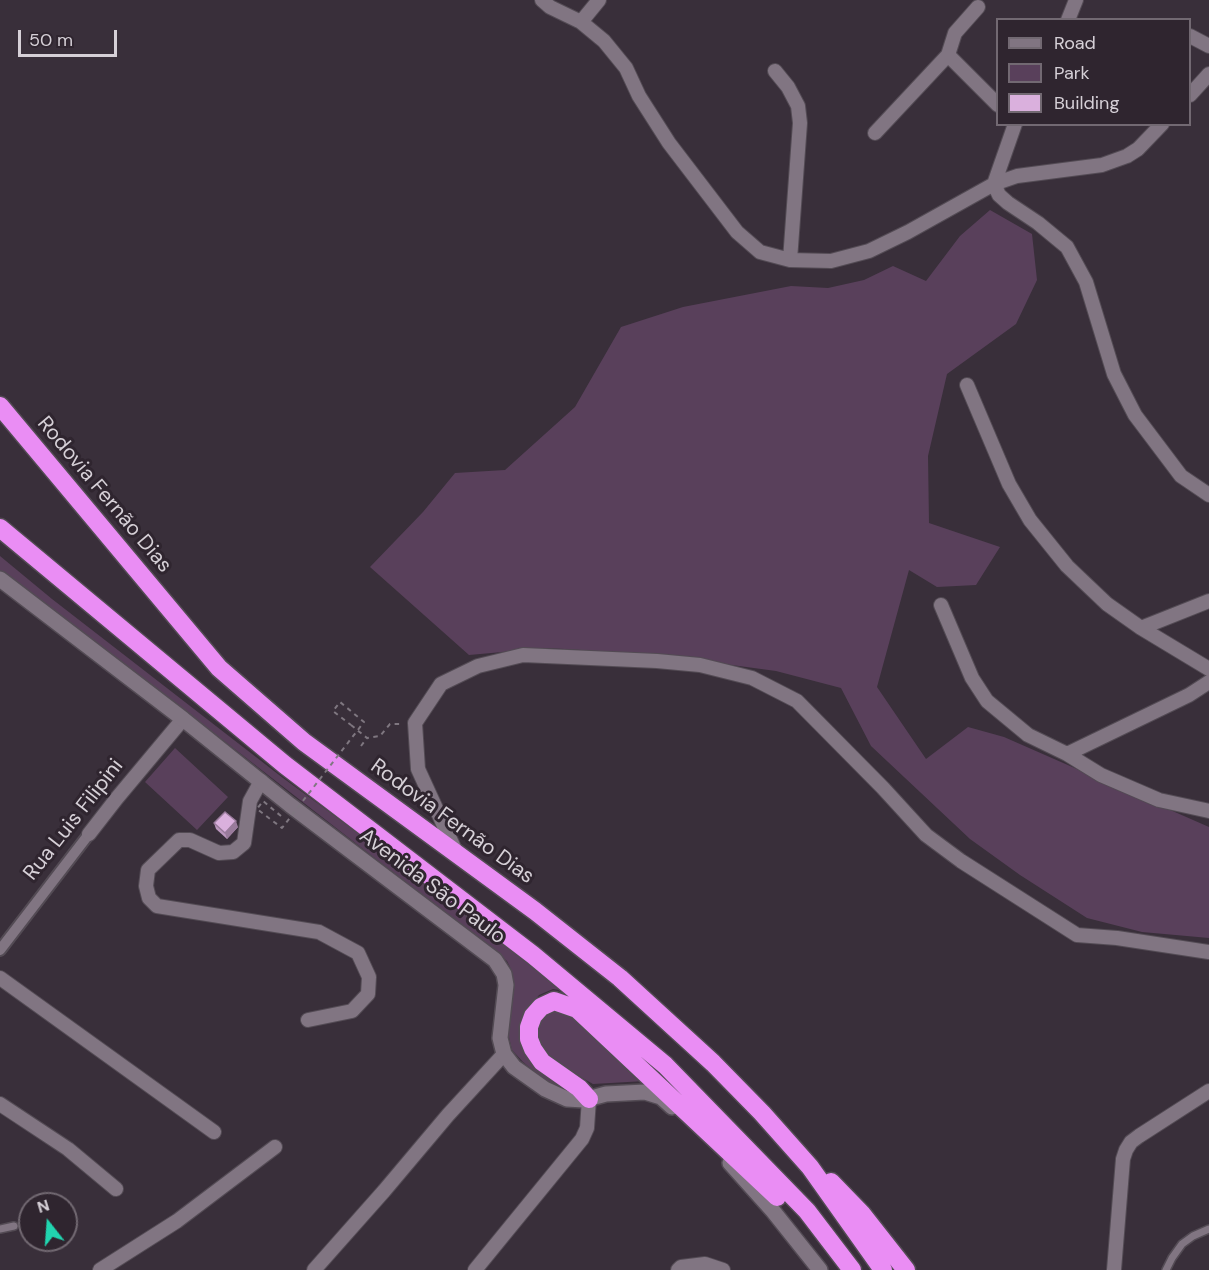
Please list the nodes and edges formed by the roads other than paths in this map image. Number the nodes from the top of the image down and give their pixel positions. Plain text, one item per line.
1 (542, 0) edge
2 (599, 0) edge
3 (1076, 0) edge
4 (978, 7) dead end
5 (1069, 18) edge
6 (581, 22) junction
7 (1191, 36) edge
8 (1209, 45) edge
9 (948, 56) junction
10 (775, 71) dead end
11 (1209, 74) edge
12 (1191, 94) edge
13 (996, 103) edge
14 (1014, 126) edge
15 (1160, 126) edge
16 (875, 133) dead end
17 (994, 184) junction
18 (790, 260) junction
19 (967, 385) dead end
20 (0, 406) edge
21 (1209, 495) edge
22 (0, 528) edge
23 (0, 579) edge
24 (1209, 601) edge
25 (941, 605) dead end
26 (1141, 628) junction
27 (1209, 669) edge
28 (1209, 682) edge
29 (183, 719) junction
30 (1067, 754) junction
31 (261, 780) junction
32 (1209, 811) edge
33 (89, 834) joint
34 (457, 852) junction
35 (0, 950) edge
36 (1209, 952) edge
37 (0, 978) edge
38 (308, 1020) dead end
39 (504, 1054) junction
40 (1209, 1091) edge
41 (589, 1099) junction
42 (0, 1104) edge
43 (214, 1132) dead end
44 (275, 1147) dead end
45 (810, 1167) junction
46 (116, 1189) dead end
47 (807, 1211) junction
48 (14, 1226) dead end
49 (0, 1229) edge
50 (1209, 1229) edge
51 (100, 1270) edge
52 (314, 1270) edge
53 (475, 1270) edge
54 (678, 1270) edge
55 (723, 1270) edge
56 (820, 1270) edge
57 (852, 1270) edge
58 (883, 1270) edge
59 (906, 1270) edge
60 (1114, 1270) edge
61 (1166, 1270) edge

1 - 6 street
2 - 6 street
3 - 5 street
4 - 9 street
6 - 18 street
7 - 8 street
9 - 13 street
9 - 16 street
10 - 18 street
11 - 12 street
14 - 17 street
15 - 17 street
17 - 18 street
17 - 21 street
19 - 26 street
20 - 34 highway, Rodovia Fernão Dias
22 - 47 highway
23 - 29 street, Avenida São Paulo
24 - 26 street
25 - 30 street
26 - 27 street
28 - 30 street
29 - 31 street, Avenida São Paulo
29 - 33 street, Rua Luis Filipini
30 - 32 street
31 - 38 street
31 - 39 street, Avenida São Paulo
33 - 35 street, Rua Luis Filipini
34 - 36 street
34 - 45 highway, Rodovia Fernão Dias
37 - 43 street
39 - 41 street
39 - 52 street
40 - 60 street
41 - 47 highway
41 - 53 street
41 - 56 street
42 - 46 street
44 - 51 street
45 - 58 highway, Rodovia Fernão Dias
45 - 59 highway
47 - 57 highway
48 - 49 lane
50 - 61 lane
54 - 55 street

